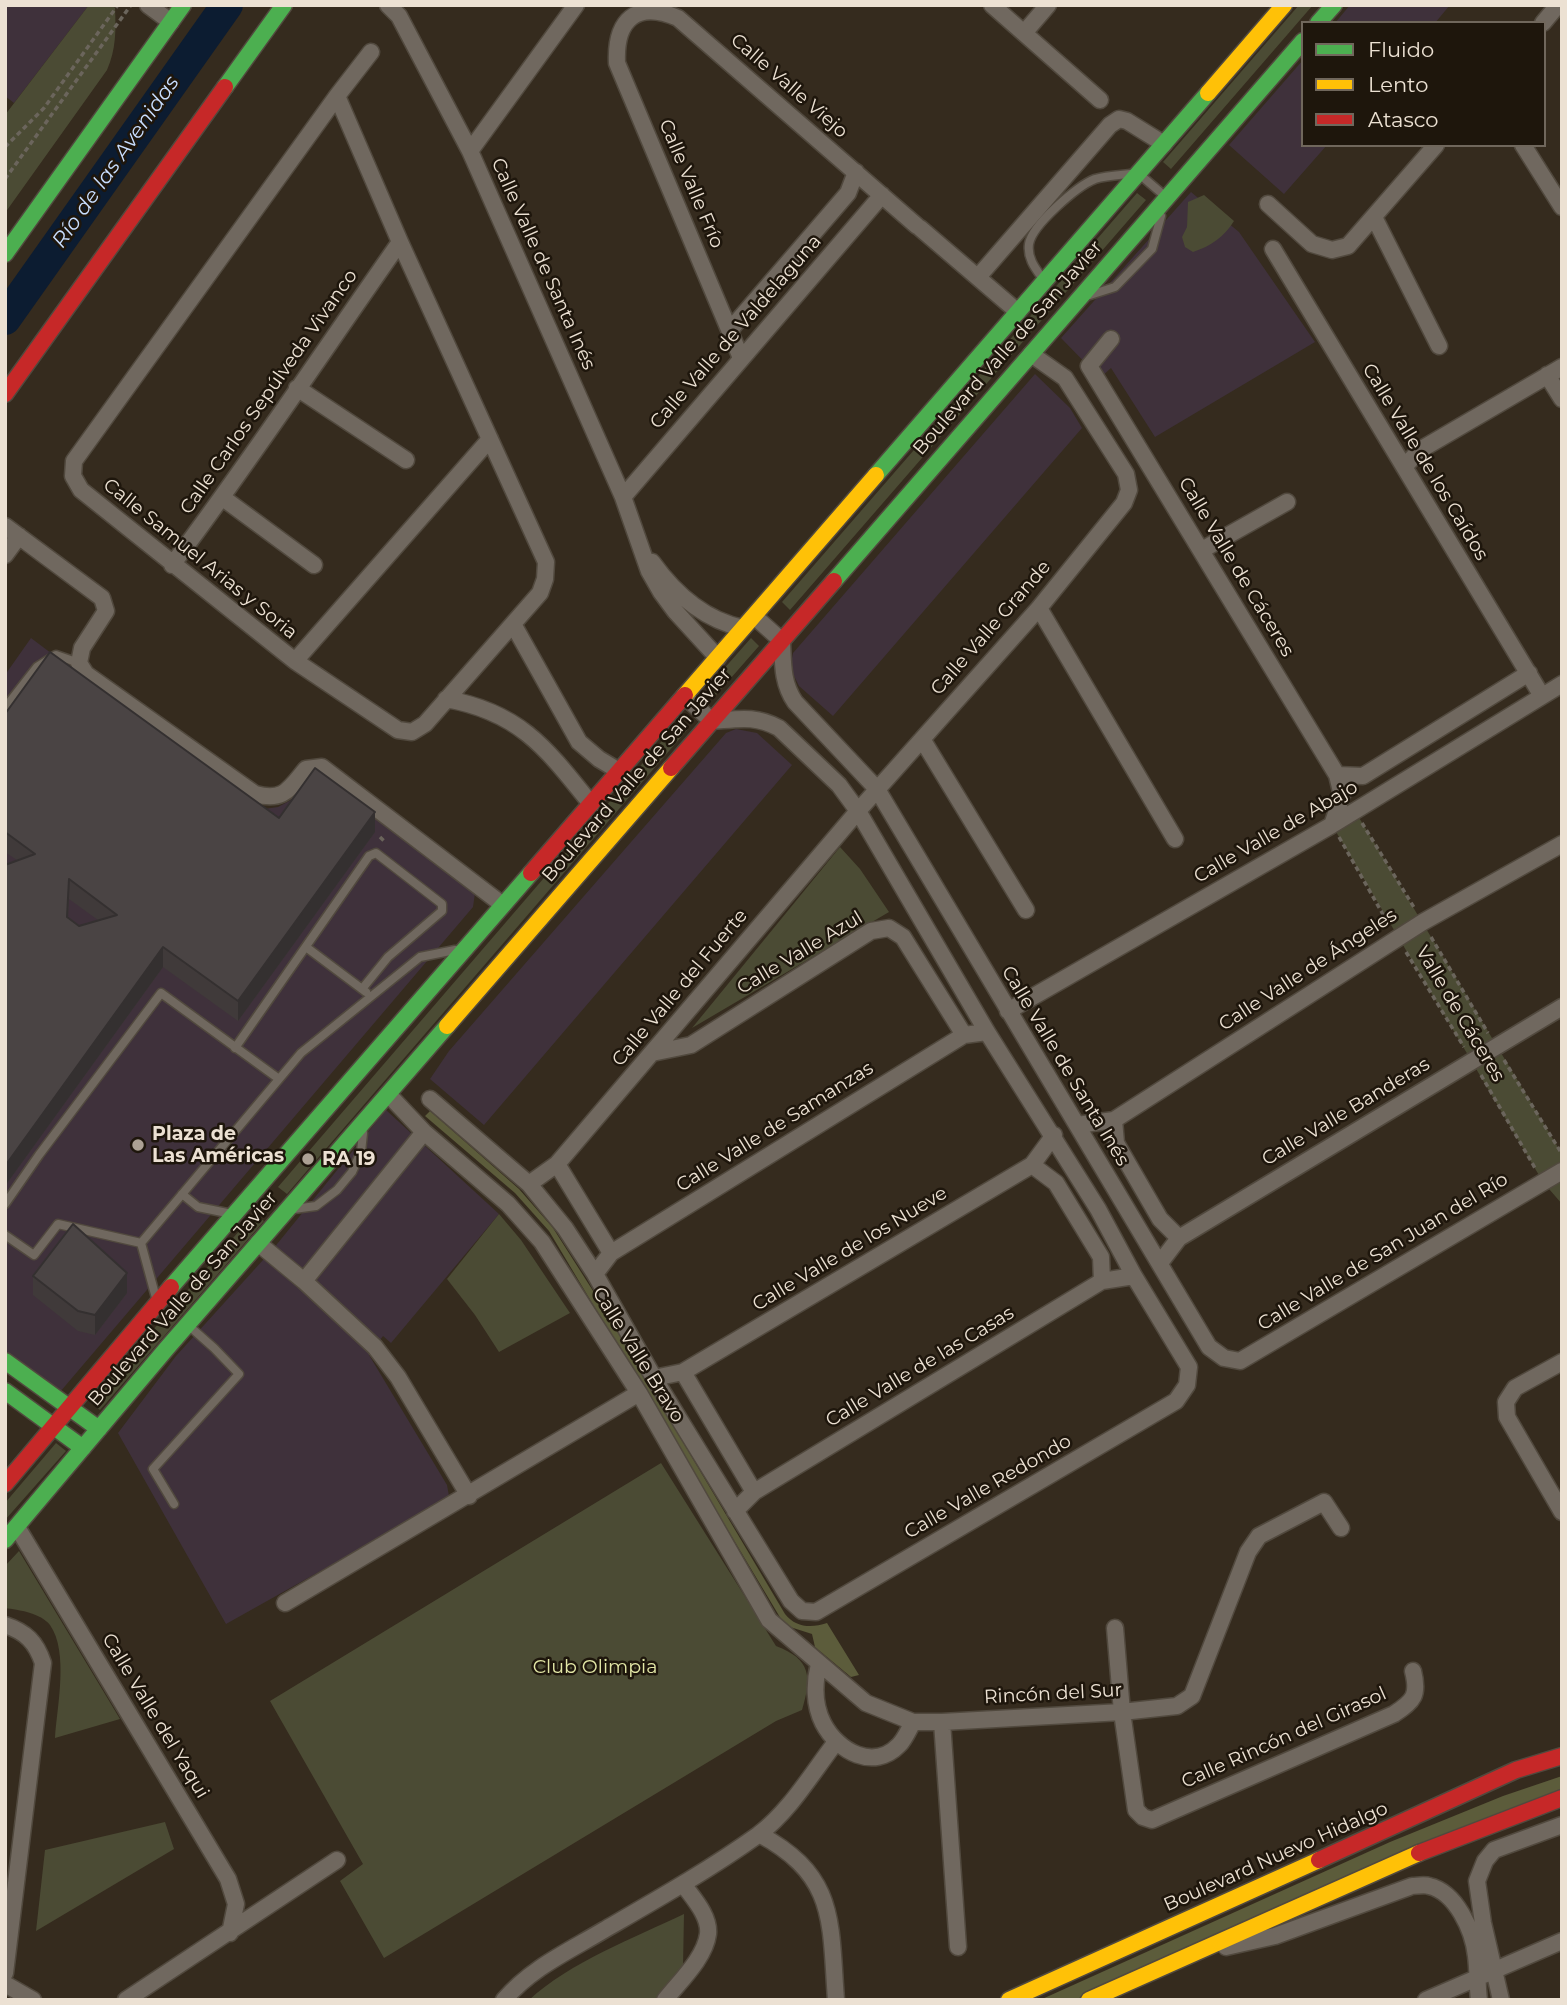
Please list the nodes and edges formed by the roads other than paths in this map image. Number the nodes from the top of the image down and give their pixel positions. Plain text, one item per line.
1 (148, 5) edge
2 (183, 5) edge
3 (284, 5) edge
4 (576, 5) edge
5 (992, 5) edge
6 (1048, 5) edge
7 (1284, 5) edge
8 (1334, 5) edge
9 (1558, 5) edge
10 (661, 8) edge
11 (398, 9) edge
12 (1320, 21) edge
13 (1545, 21) edge
14 (171, 22) junction
15 (624, 24) joint
16 (1024, 33) junction
17 (1301, 43) edge
18 (371, 52) dead end
19 (337, 96) junction
20 (1100, 100) dead end
21 (1164, 144) junction
22 (1434, 147) edge
23 (1524, 147) edge
24 (470, 151) junction
25 (856, 172) junction
26 (1139, 173) junction
27 (882, 195) junction
28 (1167, 197) junction
29 (1268, 204) dead end
30 (1562, 207) edge
31 (1374, 217) junction
32 (400, 242) junction
33 (1273, 249) dead end
34 (5, 254) edge
35 (978, 277) junction
36 (1044, 282) junction
37 (1018, 312) junction
38 (730, 330) junction
39 (1111, 339) dead end
40 (1439, 346) dead end
41 (1031, 354) junction
42 (741, 358) junction
43 (1562, 367) edge
44 (1547, 375) junction
45 (297, 388) junction
46 (5, 394) edge
47 (1562, 400) edge
48 (490, 439) junction
49 (406, 460) dead end
50 (1404, 467) junction
51 (623, 497) junction
52 (223, 498) junction
53 (1287, 502) dead end
54 (5, 526) edge
55 (19, 536) junction
56 (643, 549) junction
57 (1202, 550) junction
58 (5, 555) edge
59 (172, 565) junction
60 (314, 565) dead end
61 (1039, 608) junction
62 (749, 622) junction
63 (513, 624) junction
64 (782, 641) junction
65 (718, 658) junction
66 (295, 661) junction
67 (79, 663) junction
68 (1529, 673) junction
69 (1562, 684) edge
70 (684, 696) junction
71 (1542, 696) junction
72 (446, 699) junction
73 (5, 708) edge
74 (712, 721) junction
75 (922, 739) junction
76 (619, 771) junction
77 (1337, 775) junction
78 (877, 789) junction
79 (591, 804) junction
80 (858, 811) junction
81 (1332, 825) junction
82 (1175, 839) dead end
83 (1562, 844) edge
84 (503, 905) junction
85 (1027, 910) dead end
86 (306, 947) junction
87 (467, 947) junction
88 (362, 989) junction
89 (372, 995) junction
90 (1562, 1007) edge
91 (1008, 1011) junction
92 (987, 1032) junction
93 (964, 1035) junction
94 (235, 1048) junction
95 (652, 1053) junction
96 (279, 1079) junction
97 (388, 1094) junction
98 (430, 1099) dead end
99 (1114, 1120) junction
100 (364, 1121) junction
101 (1077, 1125) junction
102 (424, 1132) junction
103 (1054, 1135) junction
104 (557, 1164) junction
105 (1032, 1165) junction
106 (1562, 1171) edge
107 (529, 1184) junction
108 (181, 1194) junction
109 (1119, 1197) junction
110 (5, 1204) edge
111 (272, 1204) junction
112 (1098, 1209) junction
113 (234, 1215) junction
114 (5, 1235) edge
115 (1179, 1238) junction
116 (141, 1243) junction
117 (258, 1243) junction
118 (611, 1254) junction
119 (1160, 1263) junction
120 (595, 1274) junction
121 (1134, 1276) junction
122 (304, 1281) junction
123 (1102, 1281) junction
124 (157, 1304) junction
125 (188, 1324) junction
126 (1224, 1359) joint
127 (5, 1361) edge
128 (1562, 1362) edge
129 (683, 1372) junction
130 (654, 1378) junction
131 (5, 1391) edge
132 (639, 1393) junction
133 (68, 1407) junction
134 (53, 1426) junction
135 (99, 1429) junction
136 (83, 1448) junction
137 (5, 1484) edge
138 (754, 1492) junction
139 (468, 1496) junction
140 (174, 1504) dead end
141 (735, 1511) junction
142 (1562, 1512) edge
143 (17, 1527) junction
144 (1341, 1528) dead end
145 (5, 1541) edge
146 (285, 1603) dead end
147 (802, 1611) joint
148 (5, 1625) edge
149 (1115, 1628) dead end
150 (819, 1664) junction
151 (1413, 1671) dead end
152 (866, 1703) joint
153 (1122, 1712) junction
154 (913, 1722) junction
155 (942, 1722) junction
156 (836, 1742) junction
157 (1562, 1756) edge
158 (1562, 1798) edge
159 (1562, 1825) edge
160 (759, 1833) junction
161 (12, 1854) edge
162 (337, 1860) dead end
163 (683, 1884) junction
164 (1476, 1925) junction
165 (230, 1933) junction
166 (1562, 1941) edge
167 (958, 1947) dead end
168 (1189, 1955) junction
169 (1495, 1969) junction
170 (5, 1973) edge
171 (1476, 1977) junction
172 (5, 1984) edge
173 (33, 2000) edge
174 (127, 2000) edge
175 (504, 2000) edge
176 (665, 2000) edge
177 (836, 2000) edge
178 (1009, 2000) edge
179 (1090, 2000) edge
180 (1426, 2000) edge
181 (1479, 2000) edge
182 (1501, 2000) edge

1 - 14 street
2 - 14 main road
3 - 46 main road
4 - 24 street
5 - 16 street
6 - 16 street
7 - 21 main road, Boulevard Valle de San Javier
8 - 12 main road
9 - 13 street
10 - 15 street, Calle Valle Viejo
10 - 25 street, Calle Valle Viejo
11 - 24 street, Calle Valle de Santa Inés
14 - 34 main road
15 - 38 street, Calle Valle Frío
16 - 20 street
17 - 28 main road, Boulevard Valle de San Javier
18 - 19 street, Calle Samuel Arias y Soria
19 - 32 street, Calle Samuel Arias y Soria
19 - 59 street, Calle Samuel Arias y Soria
21 - 26 main road, Boulevard Valle de San Javier
21 - 35 street
22 - 31 street
23 - 30 street
24 - 51 street, Calle Valle de Santa Inés
25 - 27 street, Calle Valle Viejo
25 - 38 street, Calle Valle de Valdelaguna
26 - 28 lane
26 - 36 main road, Boulevard Valle de San Javier
26 - 36 lane
27 - 35 street, Calle Valle Viejo
27 - 42 street, Calle Valle de Valdelaguna
28 - 41 main road, Boulevard Valle de San Javier
29 - 31 street
31 - 40 street
32 - 45 street, Calle Carlos Sepúlveda Vivanco
32 - 48 street, Calle Samuel Arias y Soria
33 - 50 street, Calle Valle de los Caídos
35 - 37 street, Calle Valle Viejo
36 - 37 main road, Boulevard Valle de San Javier
37 - 62 main road, Boulevard Valle de San Javier
38 - 42 street, Calle Valle Frío
39 - 57 street, Calle Valle de Cáceres
41 - 61 street, Calle Valle Grande
41 - 64 main road, Boulevard Valle de San Javier
42 - 51 street, Calle Valle de Valdelaguna
43 - 44 street
44 - 47 street
44 - 50 street
45 - 49 street
45 - 52 street, Calle Carlos Sepúlveda Vivanco
48 - 63 street, Calle Samuel Arias y Soria
48 - 66 street
50 - 68 street, Calle Valle de los Caídos
51 - 56 street, Calle Valle de Santa Inés
52 - 59 street, Calle Carlos Sepúlveda Vivanco
52 - 60 street
53 - 57 street
54 - 55 street
55 - 58 street
55 - 67 street
56 - 62 street, Calle Valle de Santa Inés
56 - 65 street, Calle Valle de Santa Inés
57 - 77 street, Calle Valle de Cáceres
59 - 66 street, Calle Samuel Arias y Soria
61 - 75 street, Calle Valle Grande
61 - 82 street
62 - 64 street, Calle Valle de Santa Inés
62 - 65 main road, Boulevard Valle de San Javier
63 - 72 street, Calle Samuel Arias y Soria
63 - 76 street
64 - 74 main road, Boulevard Valle de San Javier
64 - 78 street, Calle Valle de Santa Inés
65 - 70 main road, Boulevard Valle de San Javier
66 - 72 street, Calle Samuel Arias y Soria
67 - 73 lane
67 - 84 street
68 - 71 street, Calle Valle de los Caídos
68 - 77 street, Calle Valle de Abajo
69 - 71 street, Calle Valle de Abajo
70 - 74 street
70 - 76 main road, Boulevard Valle de San Javier
71 - 81 street, Calle Valle de Abajo
72 - 79 street
74 - 80 street
74 - 97 main road, Boulevard Valle de San Javier
75 - 78 street, Calle Valle Grande
75 - 85 street
76 - 79 main road, Boulevard Valle de San Javier
77 - 81 street, Calle Valle de Cáceres
78 - 80 street, Calle Valle del Fuerte
78 - 91 street, Calle Valle de Santa Inés
79 - 84 main road, Boulevard Valle de San Javier
80 - 92 street
80 - 95 street, Calle Valle del Fuerte
81 - 91 street, Calle Valle de Abajo
83 - 99 street, Calle Valle de Ángeles
84 - 87 main road, Boulevard Valle de San Javier
86 - 88 lane
86 - 88 lane
86 - 94 lane
87 - 89 lane
87 - 111 main road, Boulevard Valle de San Javier
88 - 89 lane
89 - 96 lane
90 - 115 street, Calle Valle Banderas
91 - 101 street, Calle Valle de Santa Inés
92 - 93 street, Calle Valle de Samanzas
92 - 103 street
93 - 95 street, Calle Valle Azul
93 - 118 street, Calle Valle de Samanzas
94 - 96 lane
94 - 110 lane
95 - 104 street, Calle Valle del Fuerte
96 - 108 lane
97 - 100 main road, Boulevard Valle de San Javier
97 - 102 street, Calle Valle Bravo
98 - 107 street, Calle Valle Bravo
99 - 101 street, Calle Valle de Ángeles
99 - 115 street
100 - 111 main road, Boulevard Valle de San Javier
100 - 111 lane
101 - 109 street, Calle Valle de Santa Inés
102 - 122 street
102 - 132 street, Calle Valle Bravo
103 - 105 street, Calle Valle de los Nueve
103 - 112 street
104 - 107 street, Calle Valle del Fuerte
104 - 118 street
105 - 123 street
105 - 129 street, Calle Valle de los Nueve
106 - 126 street, Calle Valle de San Juan del Río
107 - 120 street, Calle Valle Bravo
108 - 113 lane
108 - 116 lane
109 - 112 street
109 - 119 street, Calle Valle de Santa Inés
111 - 113 main road, Boulevard Valle de San Javier
111 - 117 main road, Boulevard Valle de San Javier
112 - 121 street
113 - 124 main road, Boulevard Valle de San Javier
114 - 116 lane
115 - 119 street, Calle Valle Banderas
116 - 124 lane
117 - 122 street
117 - 125 main road, Boulevard Valle de San Javier
118 - 120 street, Calle Valle de Samanzas
119 - 126 street, Calle Valle de Santa Inés
120 - 130 street, Calle Valle Bravo
121 - 123 street, Calle Valle de las Casas
121 - 147 street, Calle Valle Redondo
122 - 139 street
123 - 138 street, Calle Valle de las Casas
124 - 133 main road, Boulevard Valle de San Javier
125 - 135 main road, Boulevard Valle de San Javier
125 - 140 lane
127 - 133 main road
128 - 142 street
129 - 130 street, Calle Valle de los Nueve
129 - 138 street
130 - 141 street, Calle Valle Bravo
131 - 134 main road
132 - 139 street
132 - 150 street, Calle Valle Bravo
133 - 134 main road, Boulevard Valle de San Javier
133 - 135 main road
134 - 136 main road
134 - 137 main road, Boulevard Valle de San Javier
135 - 136 main road, Boulevard Valle de San Javier
136 - 143 main road, Boulevard Valle de San Javier
138 - 141 street, Calle Valle de las Casas
139 - 146 street
141 - 147 street, Calle Valle Bravo
143 - 145 main road, Boulevard Valle de San Javier
143 - 165 street, Calle Valle del Yaqui
144 - 153 street, Rincón del Sur
148 - 161 street
149 - 153 street
150 - 152 street, Calle Valle Bravo
150 - 156 street
151 - 153 street, Calle Rincón del Girasol
152 - 154 street, Rincón del Sur
153 - 155 street, Rincón del Sur
154 - 155 street, Rincón del Sur
154 - 156 street
155 - 167 street
156 - 160 street
157 - 178 main road, Boulevard Nuevo Hidalgo
158 - 168 main road
159 - 164 street
160 - 163 street
160 - 177 street
161 - 170 street
162 - 165 street
163 - 175 street
163 - 176 street
164 - 168 street
164 - 169 street
164 - 171 street
165 - 174 street
166 - 169 street
168 - 179 main road
169 - 171 street
169 - 182 street
171 - 180 street
171 - 181 street
172 - 173 street

